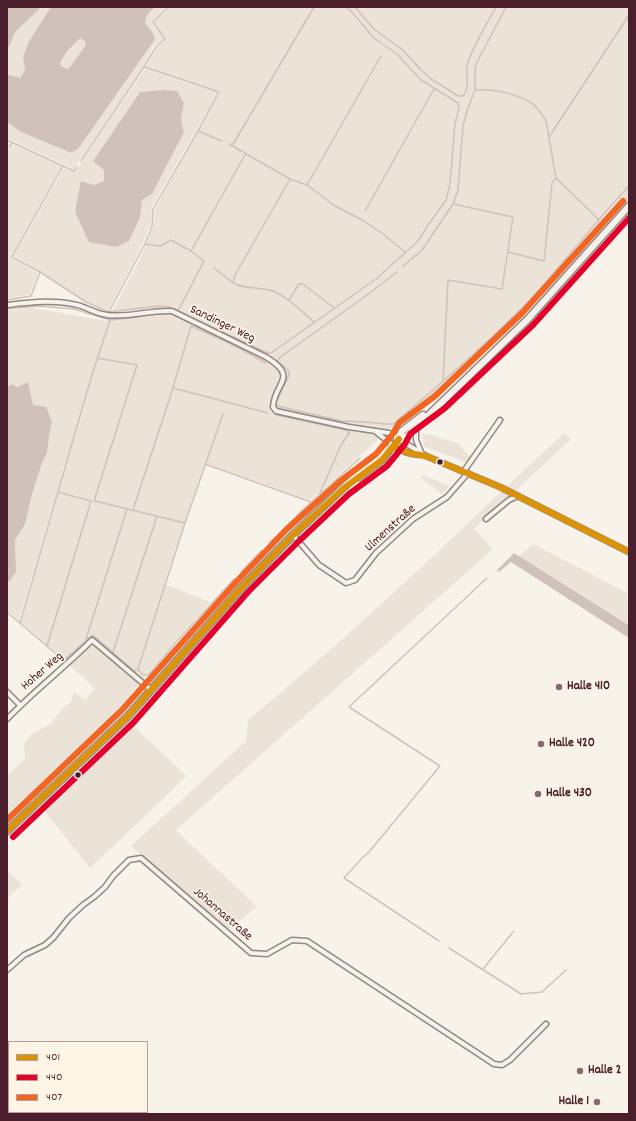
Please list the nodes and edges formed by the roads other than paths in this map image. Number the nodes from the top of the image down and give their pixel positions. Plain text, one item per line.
1 (629, 206) edge
2 (7, 305) edge
3 (440, 402) junction
4 (500, 420) dead end
5 (416, 427) junction
6 (374, 430) junction
7 (399, 439) junction
8 (393, 446) junction
9 (421, 453) junction
10 (426, 456) junction
11 (466, 472) junction
12 (518, 496) junction
13 (486, 519) dead end
14 (293, 536) junction
15 (629, 552) edge
16 (151, 690) junction
17 (7, 692) edge
18 (20, 705) junction
19 (7, 718) edge
20 (7, 831) edge
21 (7, 970) edge
22 (546, 1024) dead end

1 - 3 street
2 - 6 street, Sandinger Weg
3 - 5 street
3 - 7 street
4 - 11 street, Ulmenstraße
5 - 7 street
5 - 9 street
6 - 7 street, Sandinger Weg
6 - 8 street
7 - 8 street
7 - 9 street, Sandinger Weg
8 - 10 street
8 - 14 street
9 - 10 street, Sandinger Weg
10 - 11 street
11 - 12 street
11 - 14 street, Ulmenstraße
12 - 13 street
12 - 15 street
14 - 16 street
16 - 18 street, Hoher Weg
16 - 20 street
17 - 18 street
18 - 19 street, Hoher Weg
21 - 22 street, Johannastraße

